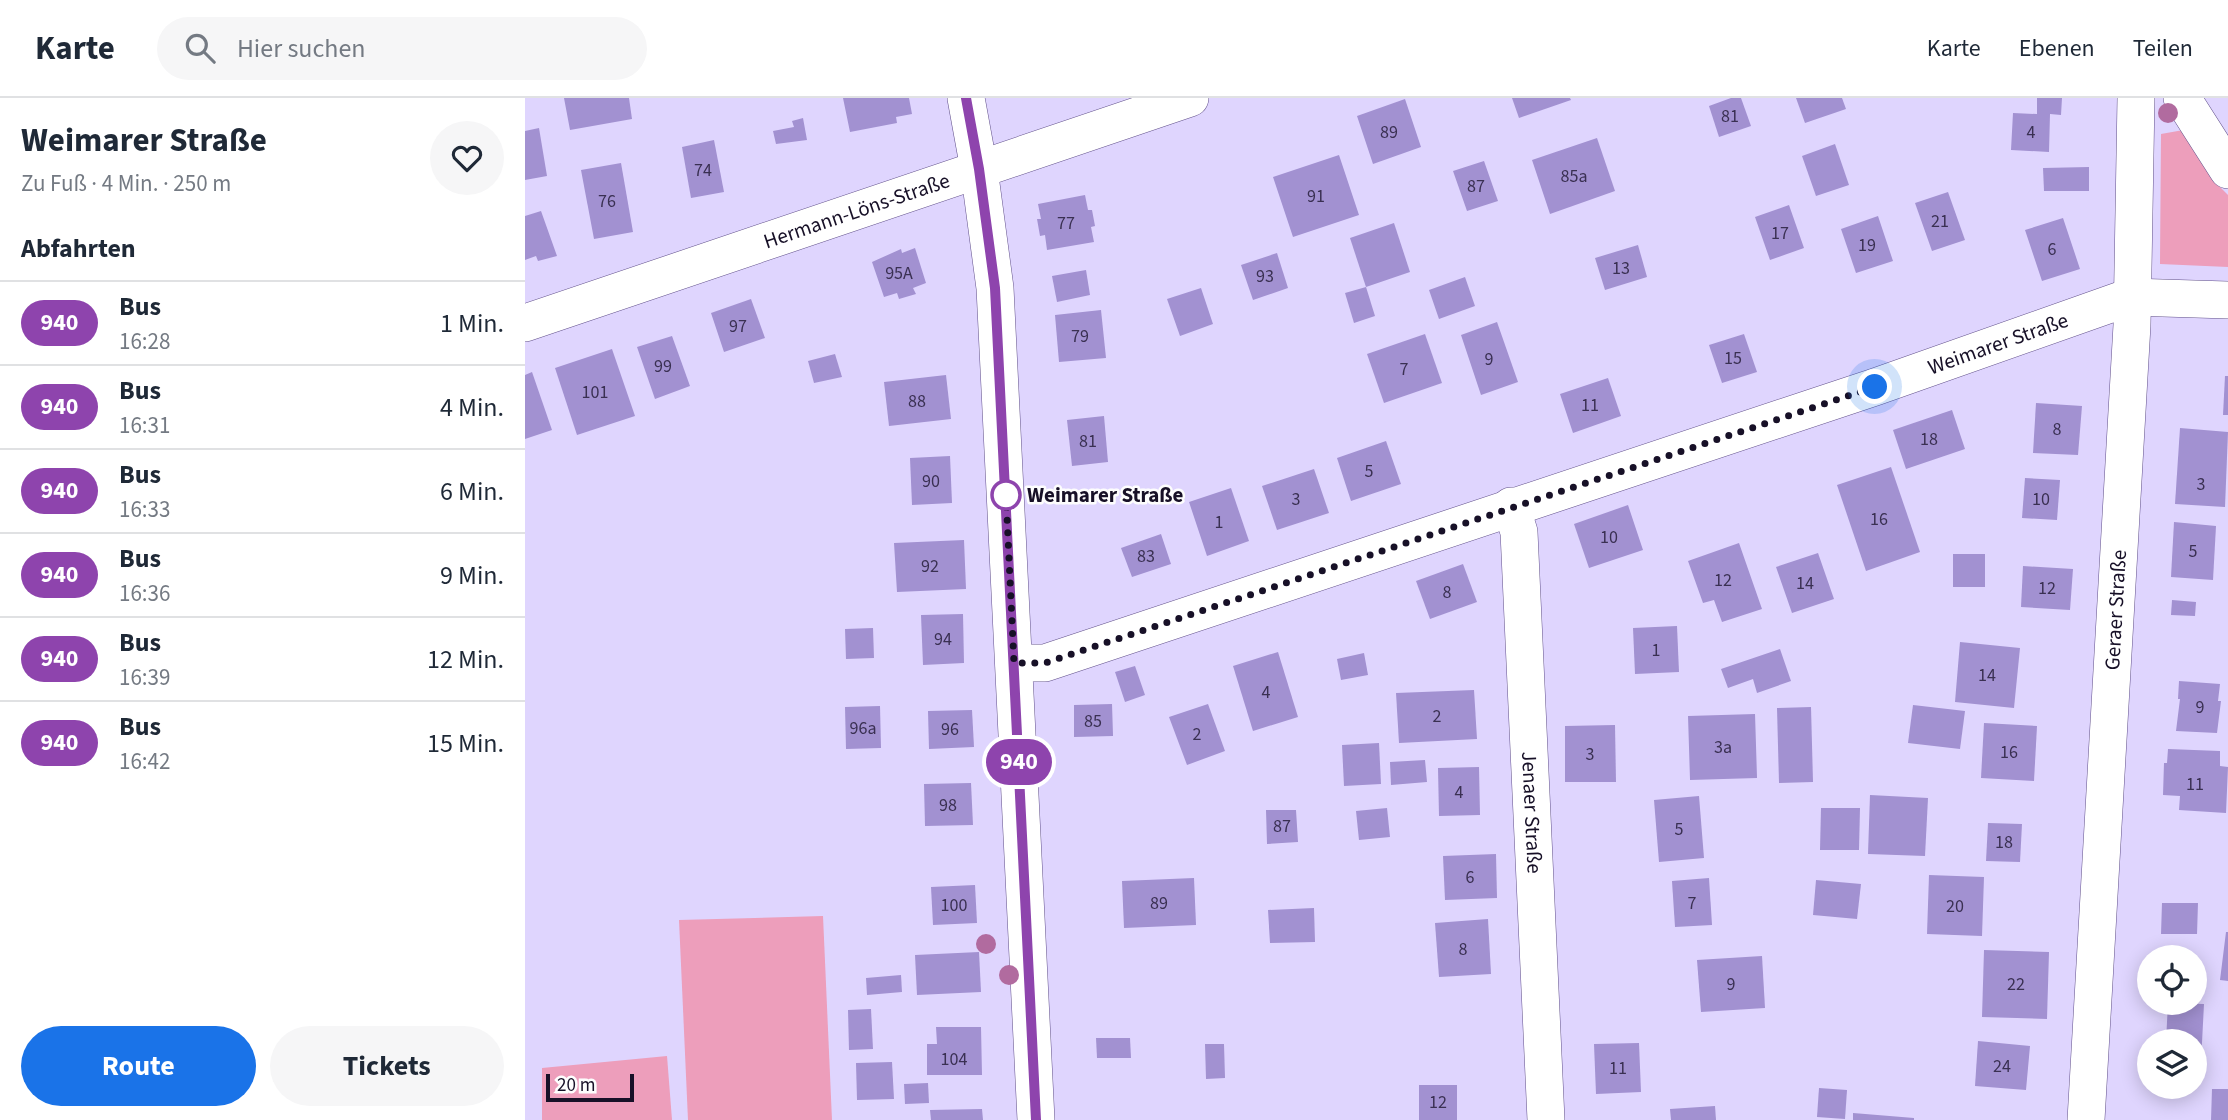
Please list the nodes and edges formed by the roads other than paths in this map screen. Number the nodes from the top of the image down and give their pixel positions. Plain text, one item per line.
1 (966, 98) edge
2 (1189, 98) edge
3 (2136, 98) edge
4 (2182, 98) edge
5 (979, 169) junction
6 (2228, 170) edge
7 (2130, 297) junction
8 (2228, 300) edge
9 (525, 323) edge
10 (1511, 506) junction
11 (1014, 663) junction
12 (1036, 1120) edge
13 (1546, 1120) edge
14 (2086, 1120) edge

1 - 5 street
2 - 5 street, Hermann-Löns-Straße
3 - 7 street, Geraer Straße
4 - 6 street
5 - 9 street, Hermann-Löns-Straße
5 - 11 street
7 - 8 street, Weimarer Straße
7 - 10 street, Weimarer Straße
7 - 14 street, Geraer Straße
10 - 11 street, Weimarer Straße
10 - 13 street, Jenaer Straße
11 - 12 street

